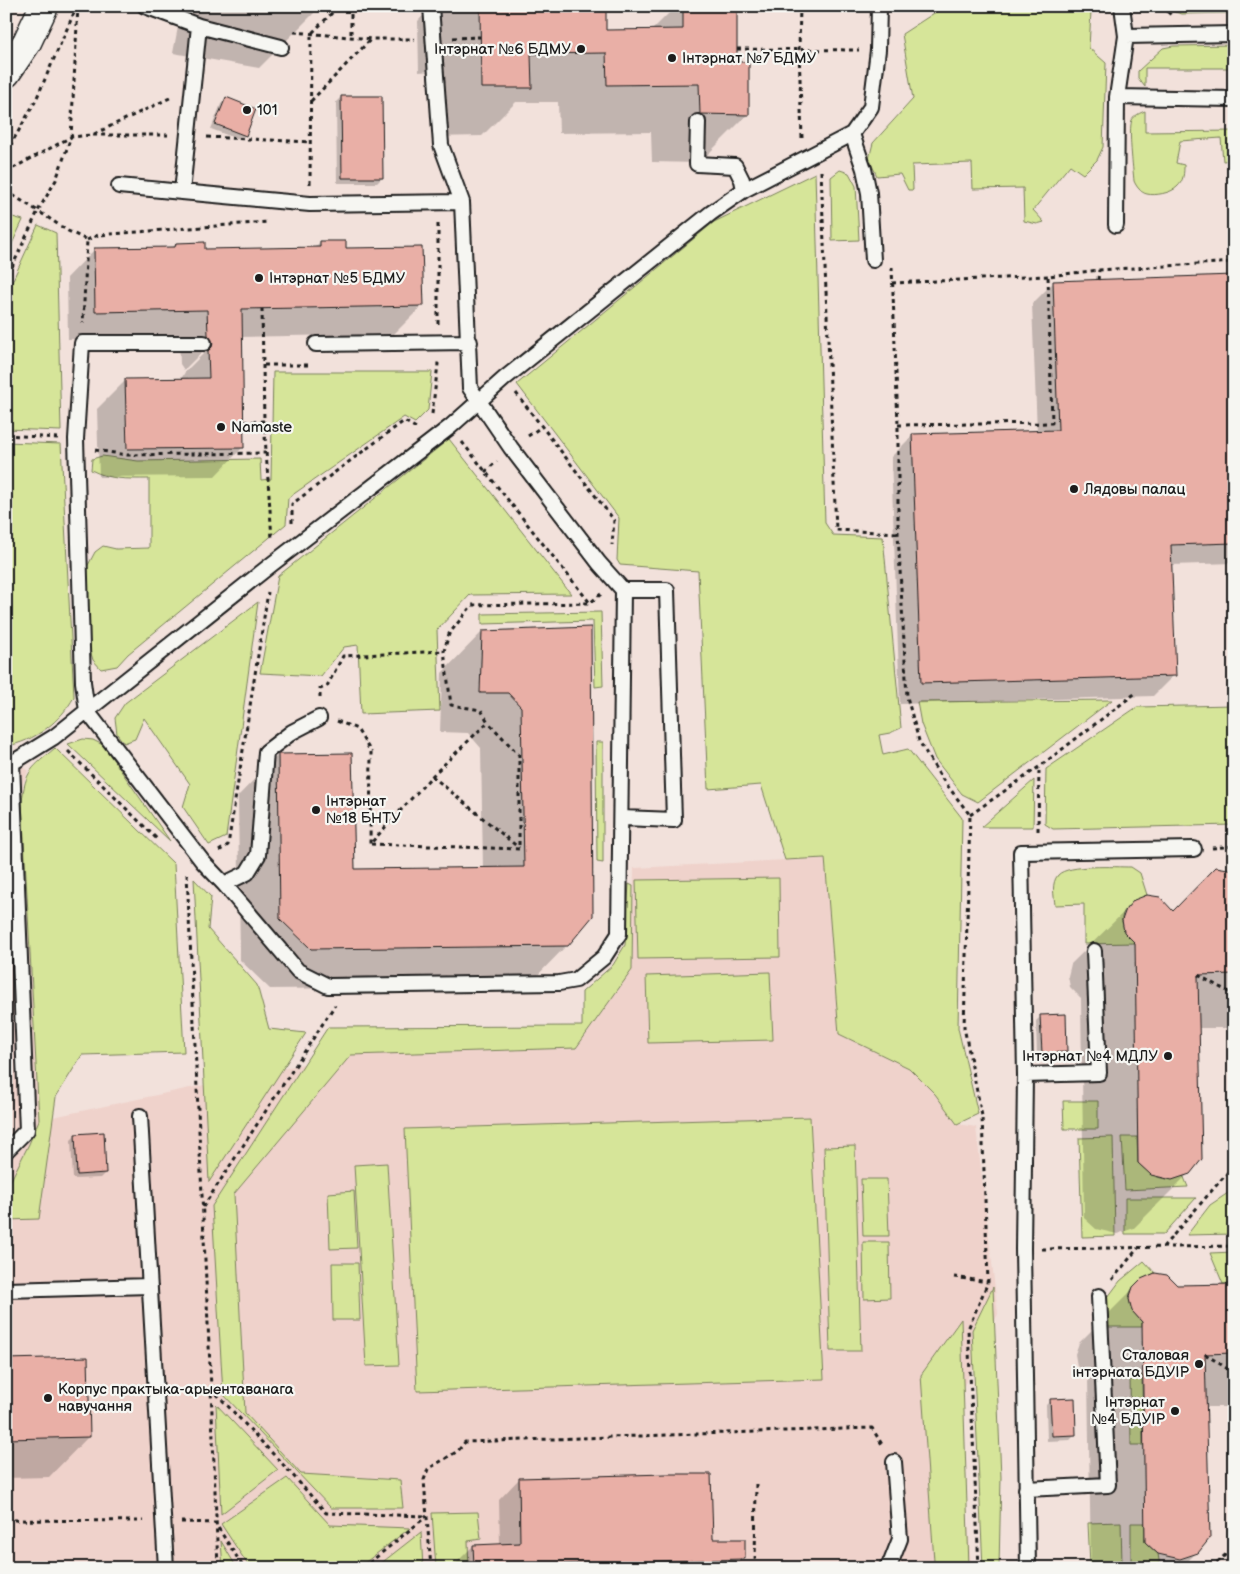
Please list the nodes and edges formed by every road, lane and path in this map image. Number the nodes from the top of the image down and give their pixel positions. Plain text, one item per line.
1 (44, 6) edge
2 (78, 6) edge
3 (145, 6) edge
4 (339, 6) edge
5 (351, 6) edge
6 (431, 6) edge
7 (800, 6) edge
8 (879, 6) edge
9 (1122, 7) edge
10 (181, 13) edge
11 (199, 26) junction
12 (285, 31) dead end
13 (311, 34) junction
14 (1234, 34) edge
15 (480, 36) dead end
16 (1126, 36) junction
17 (352, 38) junction
18 (372, 39) junction
19 (434, 39) junction
20 (281, 47) dead end
21 (737, 49) dead end
22 (799, 50) junction
23 (878, 50) junction
24 (6, 74) edge
25 (178, 94) dead end
26 (1118, 97) junction
27 (1234, 99) edge
28 (310, 101) dead end
29 (698, 122) dead end
30 (852, 134) junction
31 (91, 135) junction
32 (71, 137) junction
33 (188, 137) junction
34 (311, 142) dead end
35 (820, 150) junction
36 (6, 153) edge
37 (6, 172) edge
38 (120, 186) dead end
39 (744, 190) junction
40 (6, 192) edge
41 (182, 192) junction
42 (438, 202) junction
43 (462, 202) junction
44 (38, 211) junction
45 (1116, 225) dead end
46 (873, 260) dead end
47 (1234, 262) edge
48 (892, 266) dead end
49 (1099, 270) junction
50 (1048, 276) junction
51 (6, 280) edge
52 (1098, 280) dead end
53 (892, 283) junction
54 (262, 309) dead end
55 (438, 342) junction
56 (470, 342) junction
57 (82, 343) junction
58 (204, 343) dead end
59 (316, 344) dead end
60 (428, 364) dead end
61 (438, 364) junction
62 (264, 365) junction
63 (312, 365) dead end
64 (480, 401) junction
65 (264, 421) junction
66 (244, 422) dead end
67 (431, 422) dead end
68 (898, 425) junction
69 (420, 430) dead end
70 (6, 435) edge
71 (76, 443) junction
72 (266, 453) junction
73 (291, 530) dead end
74 (898, 533) junction
75 (279, 540) dead end
76 (272, 564) junction
77 (623, 590) junction
78 (590, 603) dead end
79 (444, 651) junction
80 (1136, 692) dead end
81 (87, 711) junction
82 (319, 718) junction
83 (488, 722) junction
84 (54, 737) junction
85 (9, 763) edge
86 (1039, 767) junction
87 (432, 776) junction
88 (970, 815) junction
89 (622, 818) junction
90 (370, 844) junction
91 (166, 847) dead end
92 (520, 849) junction
93 (1194, 849) dead end
94 (1038, 852) junction
95 (203, 862) junction
96 (224, 884) junction
97 (1094, 951) dead end
98 (1198, 975) dead end
99 (348, 986) junction
100 (1234, 995) edge
101 (1025, 1075) junction
102 (140, 1116) dead end
103 (6, 1151) edge
104 (1234, 1165) edge
105 (203, 1208) junction
106 (1234, 1246) edge
107 (1138, 1248) junction
108 (1163, 1248) junction
109 (1023, 1250) junction
110 (954, 1277) dead end
111 (988, 1282) junction
112 (150, 1286) junction
113 (6, 1290) edge
114 (1099, 1296) joint
115 (1205, 1354) dead end
116 (1234, 1373) edge
117 (211, 1388) junction
118 (894, 1462) joint
119 (756, 1481) dead end
120 (1026, 1489) junction
121 (428, 1516) junction
122 (6, 1520) edge
123 (164, 1521) junction
124 (215, 1523) junction
125 (1234, 1547) edge
126 (166, 1568) edge
127 (218, 1568) edge
128 (244, 1568) edge
129 (364, 1568) edge
130 (431, 1568) edge
131 (755, 1568) edge
132 (886, 1568) edge
133 (978, 1568) edge
134 (1028, 1568) edge
135 (1212, 1568) edge

1 - 24 street
2 - 32 path
2 - 36 path
3 - 10 lane
4 - 13 path
5 - 17 path
6 - 19 lane
7 - 22 path
8 - 23 lane
9 - 16 lane
10 - 11 lane
11 - 20 lane
11 - 33 lane
12 - 13 path
13 - 17 path
14 - 16 lane
15 - 19 path
16 - 26 lane
17 - 18 path
18 - 19 path
18 - 28 path
19 - 43 lane
21 - 22 path
22 - 23 path
22 - 35 path
23 - 30 lane
25 - 31 path
26 - 27 lane
26 - 45 lane
29 - 39 lane
30 - 35 lane
30 - 46 lane
31 - 32 path
31 - 33 path
32 - 37 path
32 - 44 path
33 - 34 path
33 - 41 lane
35 - 39 lane
35 - 74 path
38 - 41 lane
39 - 64 lane
40 - 44 path
41 - 42 lane
42 - 43 lane
42 - 55 path
43 - 56 lane
44 - 51 path
44 - 57 path
47 - 49 path
48 - 53 path
49 - 50 path
49 - 52 path
50 - 53 path
50 - 68 path
53 - 68 path
54 - 62 path
55 - 56 lane
55 - 59 lane
55 - 61 path
56 - 64 lane
57 - 58 lane
57 - 71 lane
60 - 61 path
61 - 67 path
62 - 63 path
62 - 65 path
64 - 76 lane
64 - 77 lane
65 - 66 path
65 - 72 path
68 - 74 path
69 - 73 path
70 - 71 path
71 - 72 path
71 - 81 lane
72 - 75 path
74 - 88 path
76 - 81 lane
76 - 95 path
77 - 89 lane
77 - 89 lane
78 - 79 path
79 - 82 path
79 - 83 path
80 - 86 path
81 - 84 lane
81 - 95 lane
82 - 90 path
82 - 96 lane
83 - 87 path
83 - 92 path
84 - 85 lane
84 - 91 path
85 - 103 lane
86 - 88 path
86 - 94 path
87 - 90 path
87 - 92 path
88 - 111 path
89 - 99 lane
90 - 92 path
93 - 94 lane
94 - 101 lane
95 - 96 lane
95 - 105 path
96 - 99 lane
97 - 101 lane
98 - 100 path
99 - 105 path
101 - 109 lane
102 - 112 lane
104 - 108 path
105 - 117 path
106 - 108 path
107 - 108 path
107 - 109 path
107 - 114 path
109 - 120 lane
110 - 111 path
111 - 133 path
112 - 113 lane
112 - 123 lane
114 - 120 lane
115 - 116 path
117 - 121 path
117 - 124 path
118 - 121 path
118 - 132 lane
119 - 131 path
120 - 134 lane
121 - 129 path
121 - 130 path
122 - 123 path
123 - 124 path
123 - 126 lane
124 - 127 path
124 - 128 path
125 - 135 path

